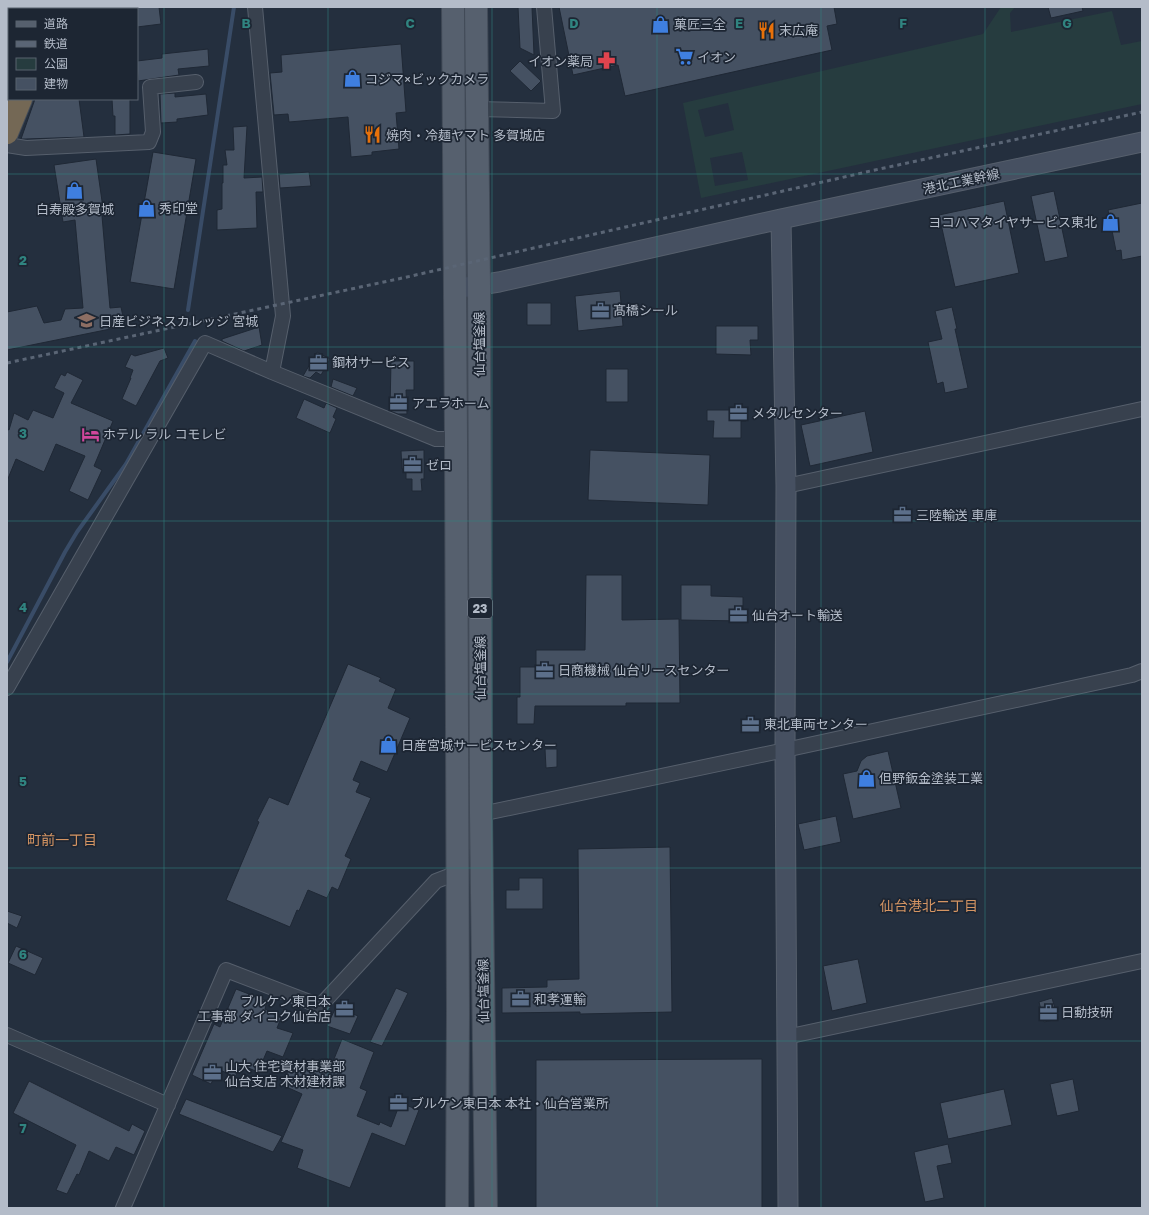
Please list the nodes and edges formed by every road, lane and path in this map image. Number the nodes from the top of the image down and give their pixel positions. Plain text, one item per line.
1 (255, 7) edge
2 (453, 7) edge
3 (476, 7) edge
4 (544, 7) edge
5 (196, 82) dead end
6 (21, 100) edge
7 (478, 109) junction
8 (7, 133) edge
9 (1142, 142) edge
10 (7, 145) edge
11 (781, 219) junction
12 (479, 286) junction
13 (454, 289) junction
14 (272, 372) junction
15 (1142, 409) edge
16 (456, 439) junction
17 (786, 486) junction
18 (1142, 671) edge
19 (7, 688) edge
20 (785, 750) junction
21 (481, 814) junction
22 (458, 873) junction
23 (1142, 961) edge
24 (7, 1035) edge
25 (786, 1037) junction
26 (168, 1106) junction
27 (123, 1208) edge
28 (457, 1208) edge
29 (486, 1208) edge
30 (788, 1208) edge

1 - 14 street
2 - 13 main road, 仙台塩釜線 / 23
3 - 7 main road, 仙台塩釜線 / 23
4 - 7 street
5 - 10 street
6 - 8 highway
7 - 12 main road, 仙台塩釜線 / 23
9 - 11 street, 港北工業幹線
11 - 12 street, 港北工業幹線
11 - 17 street
12 - 13 street, 港北工業幹線
12 - 21 main road, 仙台塩釜線 / 23
13 - 16 main road, 仙台塩釜線 / 23
14 - 16 street
14 - 19 street
15 - 17 street
16 - 22 main road, 仙台塩釜線 / 23
17 - 20 street
18 - 20 street
20 - 21 street
20 - 25 street
21 - 29 main road, 仙台塩釜線 / 23
22 - 26 street
22 - 28 main road, 仙台塩釜線 / 23
23 - 25 street
24 - 26 street
25 - 30 street
26 - 27 street

